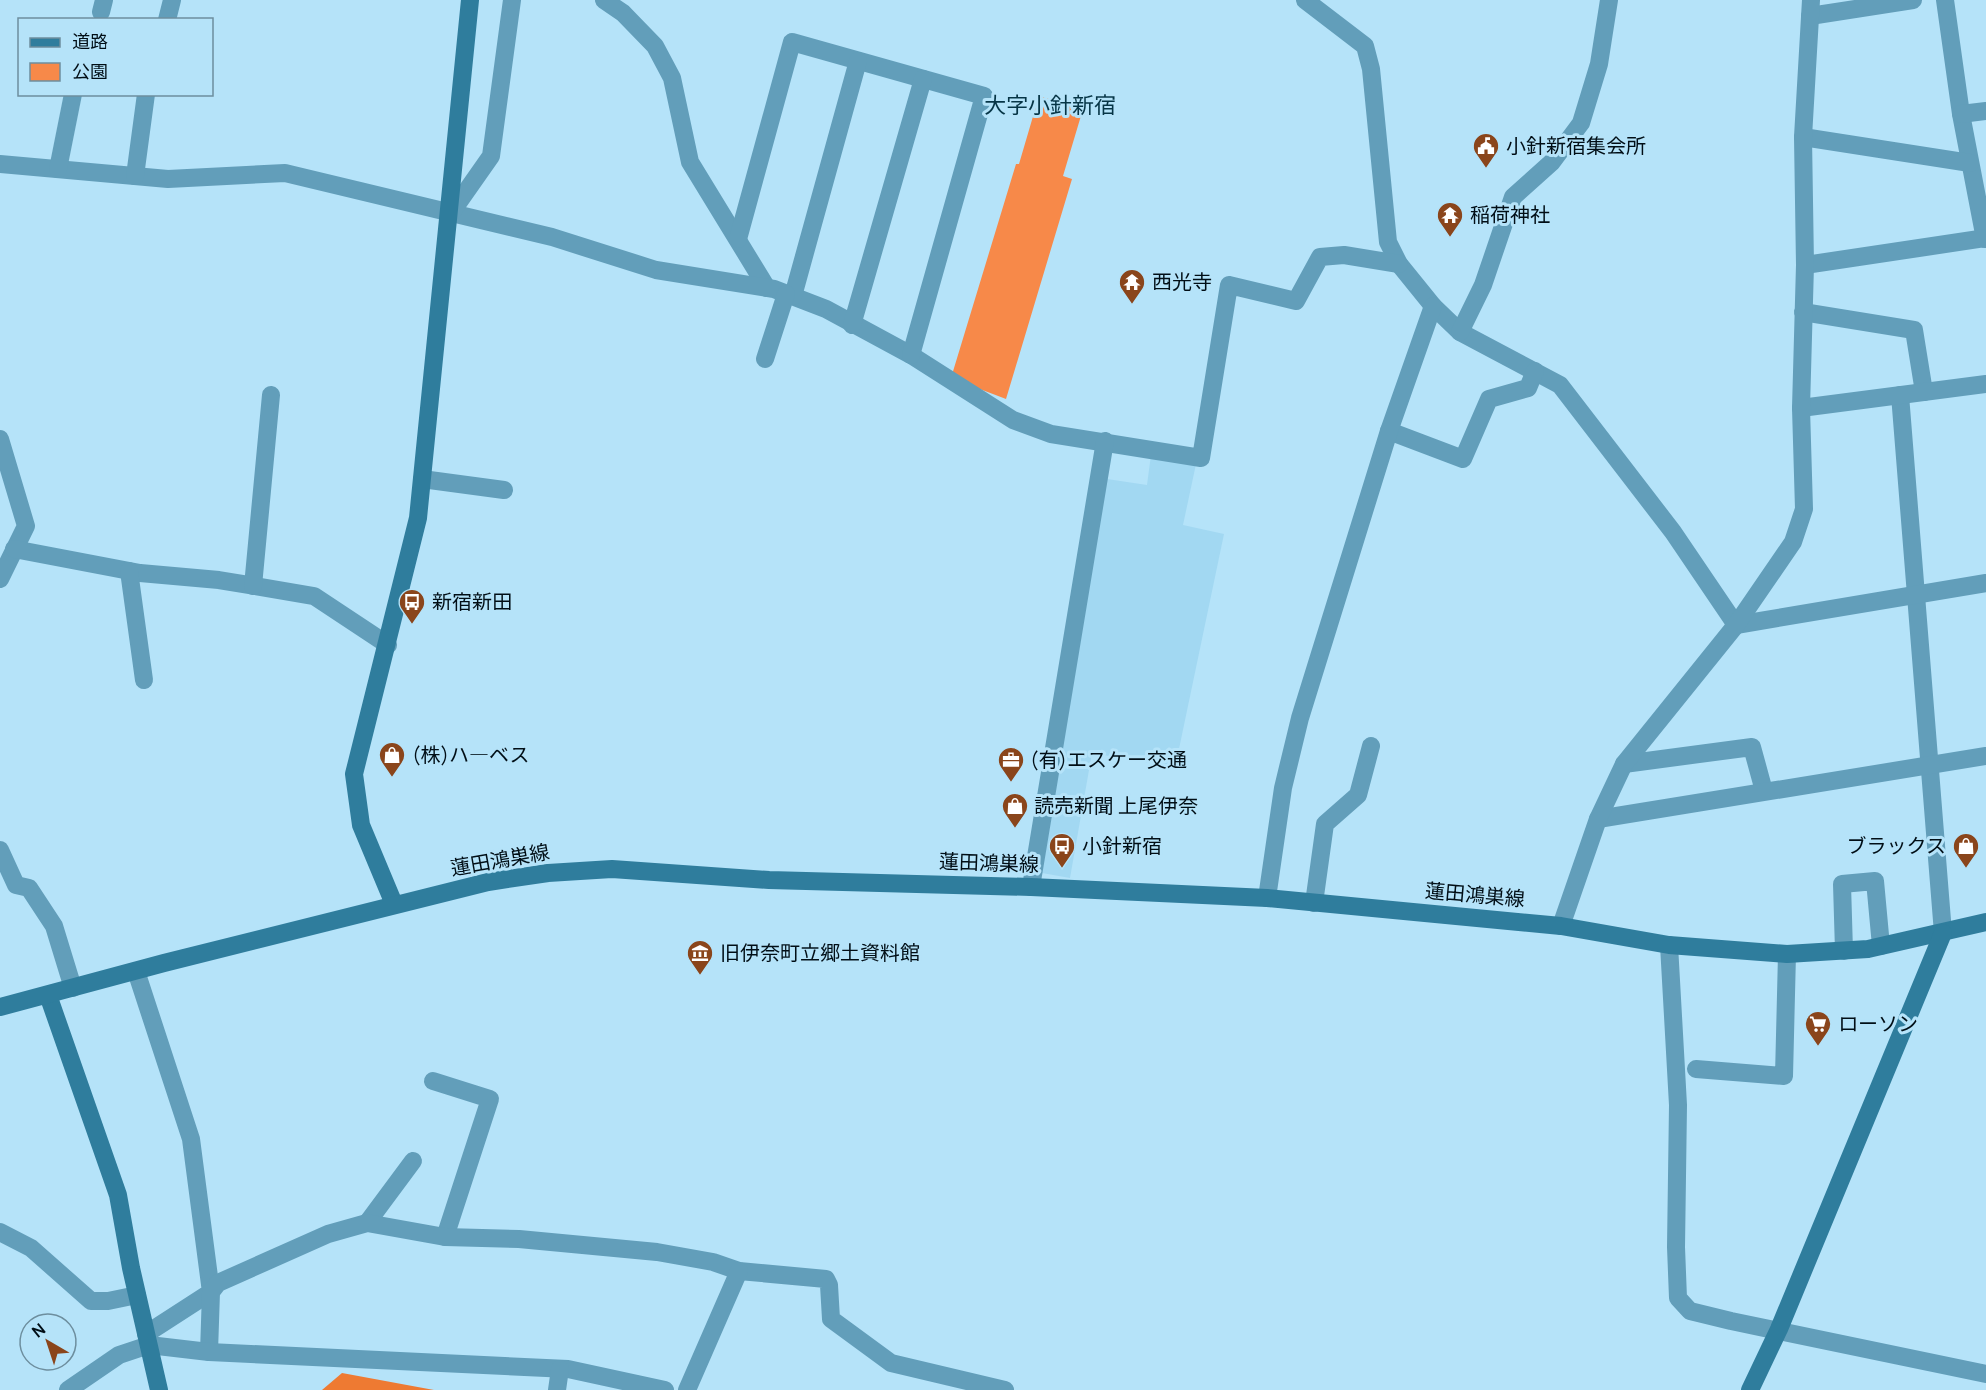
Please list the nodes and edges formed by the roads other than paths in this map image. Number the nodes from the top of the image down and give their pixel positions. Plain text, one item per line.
1 (172, 0) edge
2 (470, 0) edge
3 (512, 0) edge
4 (604, 0) edge
5 (1305, 0) edge
6 (1609, 0) edge
7 (1913, 0) edge
8 (1945, 0) edge
9 (1811, 8) edge
10 (168, 18) edge
11 (858, 61) junction
12 (923, 79) junction
13 (73, 96) edge
14 (146, 96) edge
15 (1986, 111) edge
16 (1961, 114) junction
17 (1803, 137) junction
18 (1971, 163) junction
19 (0, 164) edge
20 (58, 169) junction
21 (135, 176) junction
22 (451, 213) junction
23 (1985, 238) edge
24 (738, 239) junction
25 (1399, 264) junction
26 (1804, 265) junction
27 (767, 288) junction
28 (789, 295) junction
29 (1433, 306) junction
30 (1803, 312) junction
31 (852, 325) junction
32 (1460, 332) junction
33 (910, 355) junction
34 (765, 359) dead end
35 (1535, 371) junction
36 (1986, 384) edge
37 (1924, 392) junction
38 (271, 395) dead end
39 (1900, 395) junction
40 (1801, 408) junction
41 (1389, 431) junction
42 (0, 439) edge
43 (1105, 441) junction
44 (422, 479) junction
45 (504, 490) dead end
46 (14, 549) junction
47 (129, 571) junction
48 (0, 579) edge
49 (1986, 583) edge
50 (253, 586) junction
51 (1916, 593) junction
52 (1736, 625) junction
53 (388, 645) junction
54 (144, 680) dead end
55 (1371, 746) dead end
56 (1986, 756) edge
57 (1624, 764) junction
58 (1929, 765) junction
59 (1764, 791) junction
60 (1598, 819) junction
61 (0, 850) edge
62 (1031, 887) junction
63 (1266, 898) junction
64 (1314, 903) junction
65 (394, 904) junction
66 (1986, 922) edge
67 (1562, 926) junction
68 (1943, 933) junction
69 (1669, 945) junction
70 (1881, 946) junction
71 (1844, 951) junction
72 (1787, 954) junction
73 (136, 971) junction
74 (73, 988) junction
75 (48, 995) junction
76 (0, 1007) edge
77 (1696, 1069) dead end
78 (433, 1081) dead end
79 (413, 1161) dead end
80 (367, 1223) junction
81 (0, 1232) edge
82 (445, 1237) junction
83 (739, 1271) junction
84 (211, 1292) junction
85 (137, 1295) junction
86 (1779, 1329) junction
87 (148, 1339) junction
88 (208, 1352) junction
89 (560, 1369) junction
90 (1986, 1374) edge
91 (68, 1390) edge
92 (159, 1390) edge
93 (557, 1390) edge
94 (665, 1390) edge
95 (687, 1390) edge
96 (1005, 1390) edge
97 (1750, 1390) edge

1 - 10 street
2 - 22 main road
3 - 22 street
4 - 24 street
5 - 25 street
6 - 32 street
7 - 9 street
8 - 16 street
9 - 17 street
11 - 12 street
11 - 24 street
11 - 28 street
12 - 31 street
12 - 33 street
13 - 20 street
14 - 21 street
15 - 16 street
16 - 18 street
17 - 18 street
17 - 26 street
18 - 23 street
19 - 20 street
20 - 21 street
21 - 22 street
22 - 27 street
22 - 44 main road
23 - 26 street
24 - 27 street
25 - 29 street
25 - 43 street
26 - 30 street
27 - 28 street
28 - 31 street
28 - 34 street
29 - 32 street
29 - 41 street
30 - 37 street
30 - 40 street
31 - 33 street
32 - 35 street
33 - 43 street
35 - 41 street
35 - 52 street
36 - 37 street
37 - 39 street
38 - 50 street
39 - 40 street
39 - 51 street
40 - 52 street
41 - 63 street
42 - 46 street
43 - 62 street
44 - 45 street
44 - 53 main road
46 - 47 street
46 - 48 street
47 - 50 street
47 - 54 street
49 - 51 street
50 - 53 street
51 - 52 street
51 - 58 street
52 - 57 street
53 - 65 main road
55 - 64 street
56 - 58 street
57 - 59 street
57 - 60 street
58 - 59 street
58 - 68 street
59 - 60 street
60 - 67 street
61 - 74 street
62 - 63 main road, 蓮田鴻巣線
62 - 65 main road, 蓮田鴻巣線
63 - 64 main road, 蓮田鴻巣線
64 - 67 main road, 蓮田鴻巣線
65 - 73 main road, 蓮田鴻巣線
66 - 68 main road, 蓮田鴻巣線
67 - 69 main road, 蓮田鴻巣線
68 - 70 main road, 蓮田鴻巣線
68 - 86 main road
69 - 72 main road, 蓮田鴻巣線
69 - 86 street
70 - 71 main road, 蓮田鴻巣線
70 - 71 street
71 - 72 main road, 蓮田鴻巣線
72 - 77 street
73 - 74 main road, 蓮田鴻巣線
73 - 84 street
74 - 75 main road, 蓮田鴻巣線
75 - 76 main road, 蓮田鴻巣線
75 - 85 main road
78 - 82 street
79 - 80 street
80 - 82 street
80 - 84 street
81 - 85 street
82 - 83 street
83 - 95 street
83 - 96 street
84 - 87 street
84 - 88 street
85 - 87 main road
86 - 90 street
86 - 97 main road
87 - 88 street
87 - 91 street
87 - 92 main road
88 - 89 street
89 - 93 street
89 - 94 street

